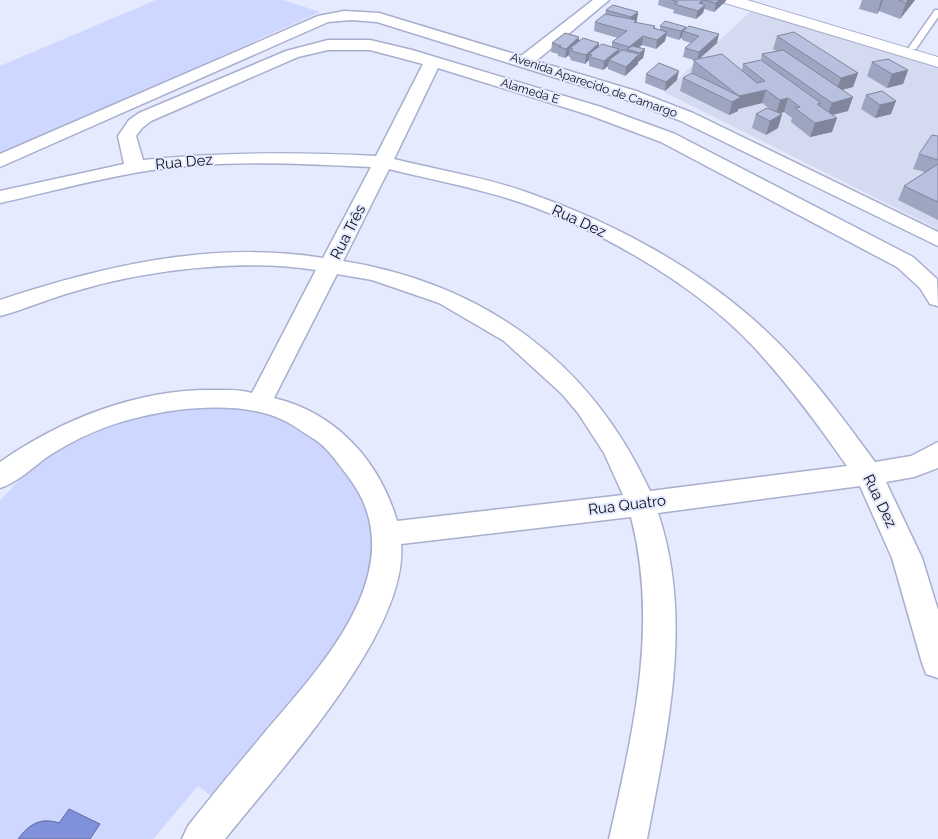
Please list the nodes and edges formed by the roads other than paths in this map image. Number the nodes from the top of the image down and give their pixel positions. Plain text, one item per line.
1 (602, 0) edge
2 (730, 0) edge
3 (752, 0) edge
4 (938, 12) edge
5 (913, 47) junction
6 (938, 55) edge
7 (433, 61) junction
8 (525, 61) junction
9 (938, 62) edge
10 (0, 161) edge
11 (383, 162) junction
12 (135, 167) junction
13 (0, 198) edge
14 (938, 240) edge
15 (331, 264) junction
16 (938, 299) edge
17 (0, 308) edge
18 (260, 401) junction
19 (938, 452) edge
20 (3, 470) edge
21 (868, 474) junction
22 (641, 504) junction
23 (386, 534) junction
24 (938, 663) edge
25 (201, 839) edge
26 (628, 839) edge

1 - 8 street
2 - 9 street
3 - 5 street
4 - 5 lane
5 - 6 street
7 - 11 street, Rua Três
7 - 12 street, Alameda E
7 - 16 street, Alameda E
8 - 10 street, Avenida Aparecido de Camargo
8 - 14 street, Avenida Aparecido de Camargo
11 - 12 street, Rua Dez
11 - 15 street, Rua Três
11 - 21 street, Rua Dez
12 - 13 street, Rua Dez
15 - 17 street
15 - 18 street, Rua Três
15 - 22 street
18 - 20 street
18 - 23 street
19 - 21 street
21 - 22 street, Rua Quatro
21 - 24 street, Rua Dez
22 - 23 street, Rua Quatro
22 - 26 street
23 - 25 street

